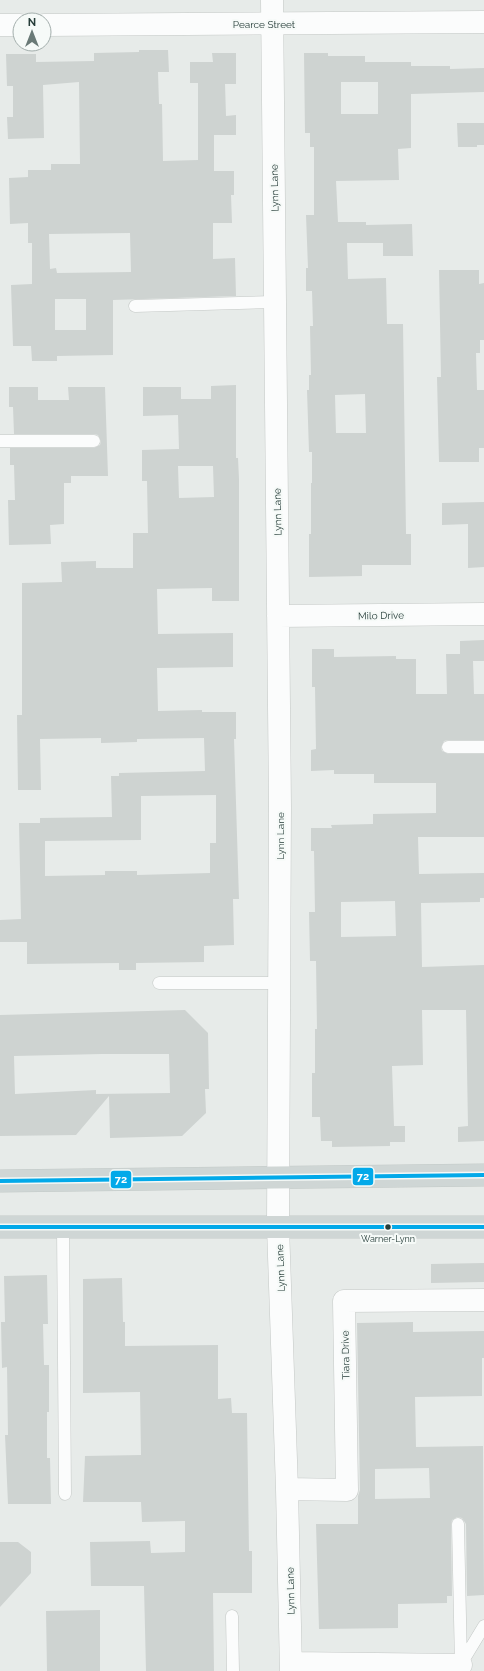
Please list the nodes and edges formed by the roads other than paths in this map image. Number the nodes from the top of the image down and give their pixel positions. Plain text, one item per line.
1 (272, 0) edge
2 (484, 22) edge
3 (272, 24) junction
4 (0, 25) edge
5 (12, 25) edge
6 (52, 25) edge
7 (275, 302) junction
8 (135, 306) dead end
9 (0, 440) edge
10 (94, 441) dead end
11 (484, 614) edge
12 (278, 616) junction
13 (448, 747) dead end
14 (484, 747) edge
15 (159, 983) dead end
16 (279, 983) junction
17 (484, 1175) edge
18 (278, 1177) junction
19 (0, 1180) edge
20 (63, 1226) junction
21 (0, 1227) edge
22 (278, 1227) junction
23 (484, 1227) edge
24 (484, 1300) edge
25 (288, 1489) junction
26 (65, 1494) dead end
27 (458, 1524) dead end
28 (232, 1616) dead end
29 (484, 1626) edge
30 (291, 1667) edge
31 (463, 1668) edge
32 (233, 1671) edge

1 - 3 street, Lynn Lane
2 - 3 street, Pearce Street
3 - 6 street, Pearce Street
3 - 7 street, Lynn Lane
4 - 5 street
7 - 8 lane
7 - 12 street, Lynn Lane
9 - 10 lane
11 - 12 street, Milo Drive
12 - 16 street, Lynn Lane
13 - 14 lane
15 - 16 lane
16 - 18 street, Lynn Lane
17 - 18 main road
18 - 19 main road
18 - 22 street, Lynn Lane
20 - 21 main road
20 - 22 main road
20 - 26 lane
22 - 23 main road
22 - 25 street, Lynn Lane
24 - 25 street, Tiara Drive
25 - 30 street, Lynn Lane
27 - 31 lane
28 - 32 lane
29 - 31 lane
30 - 31 street

